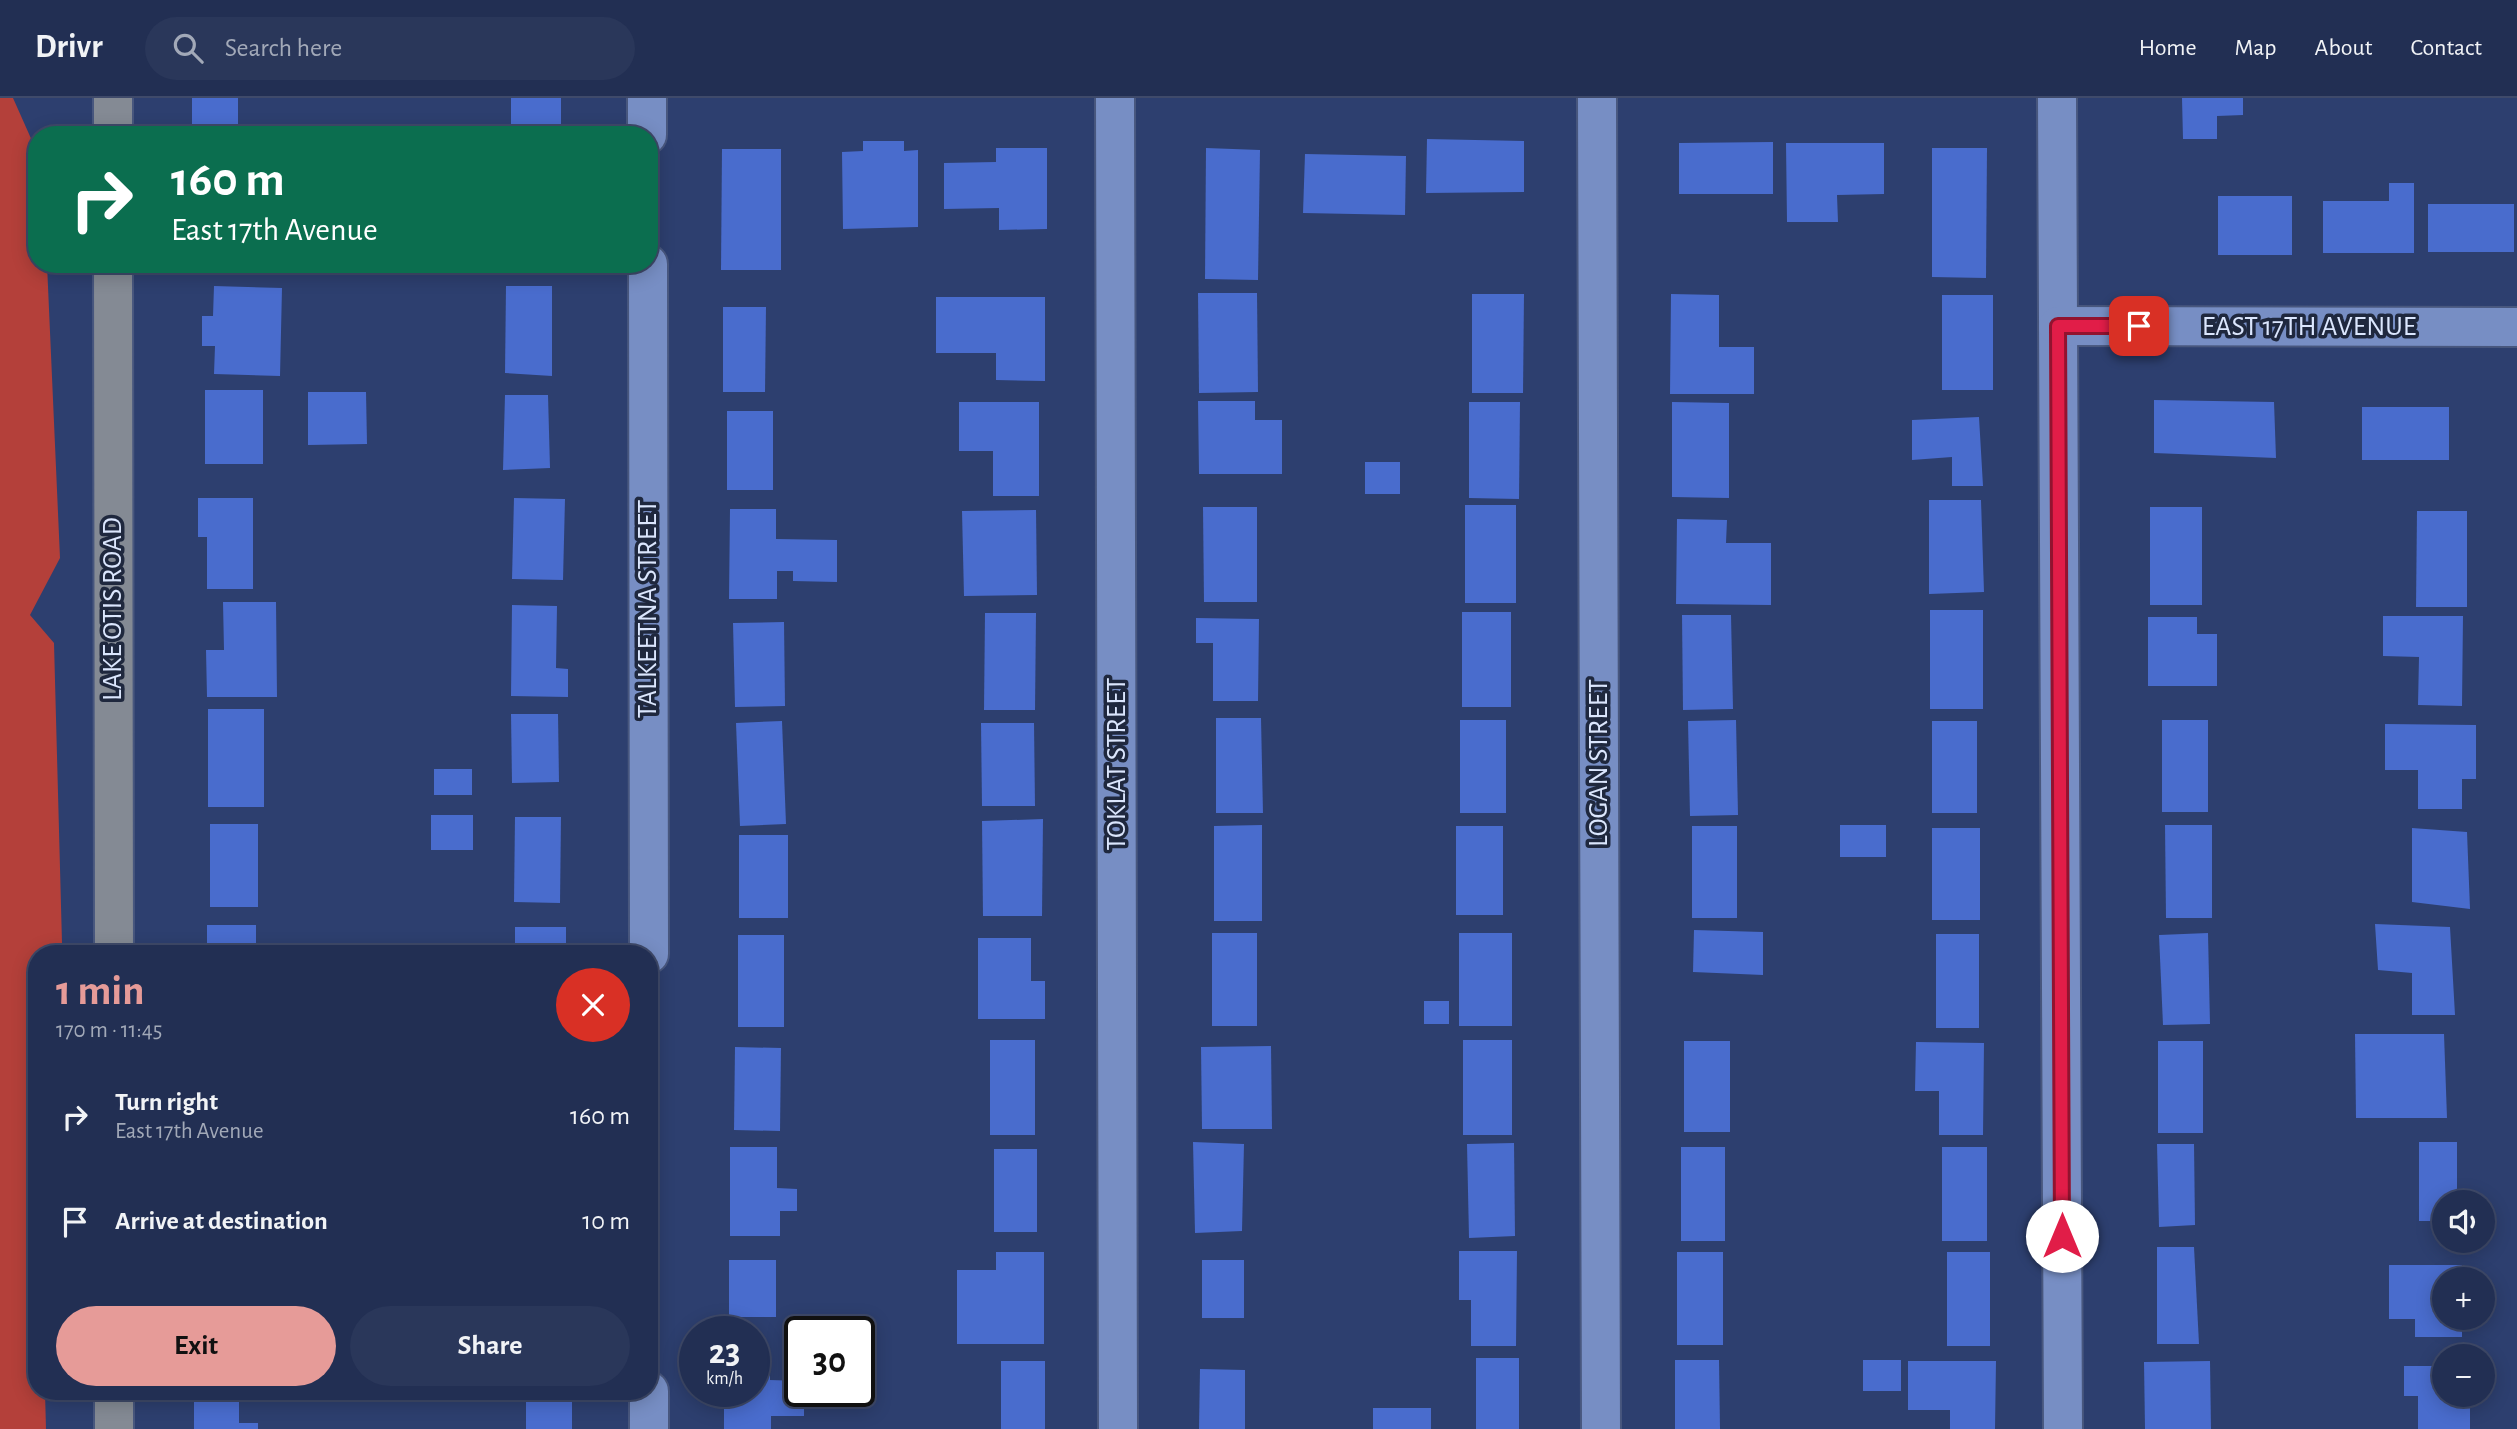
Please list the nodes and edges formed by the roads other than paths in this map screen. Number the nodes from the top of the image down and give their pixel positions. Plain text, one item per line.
1 (113, 98) edge
2 (647, 98) edge
3 (1115, 98) edge
4 (1597, 98) edge
5 (2057, 98) edge
6 (113, 126) edge
7 (647, 126) edge
8 (113, 273) edge
9 (648, 273) edge
10 (2058, 326) junction
11 (2517, 327) edge
12 (114, 945) edge
13 (649, 945) edge
14 (114, 1400) edge
15 (649, 1400) edge
16 (114, 1429) edge
17 (649, 1429) edge
18 (1118, 1429) edge
19 (1601, 1429) edge
20 (2063, 1429) edge

1 - 6 main road
2 - 7 street
3 - 18 street, TOKLAT STREET
4 - 19 street, LOGAN STREET
5 - 10 street
8 - 12 main road, LAKE OTIS ROAD
9 - 13 street, TALKEETNA STREET
10 - 11 street, EAST 17TH AVENUE
10 - 20 street
14 - 16 main road
15 - 17 street

